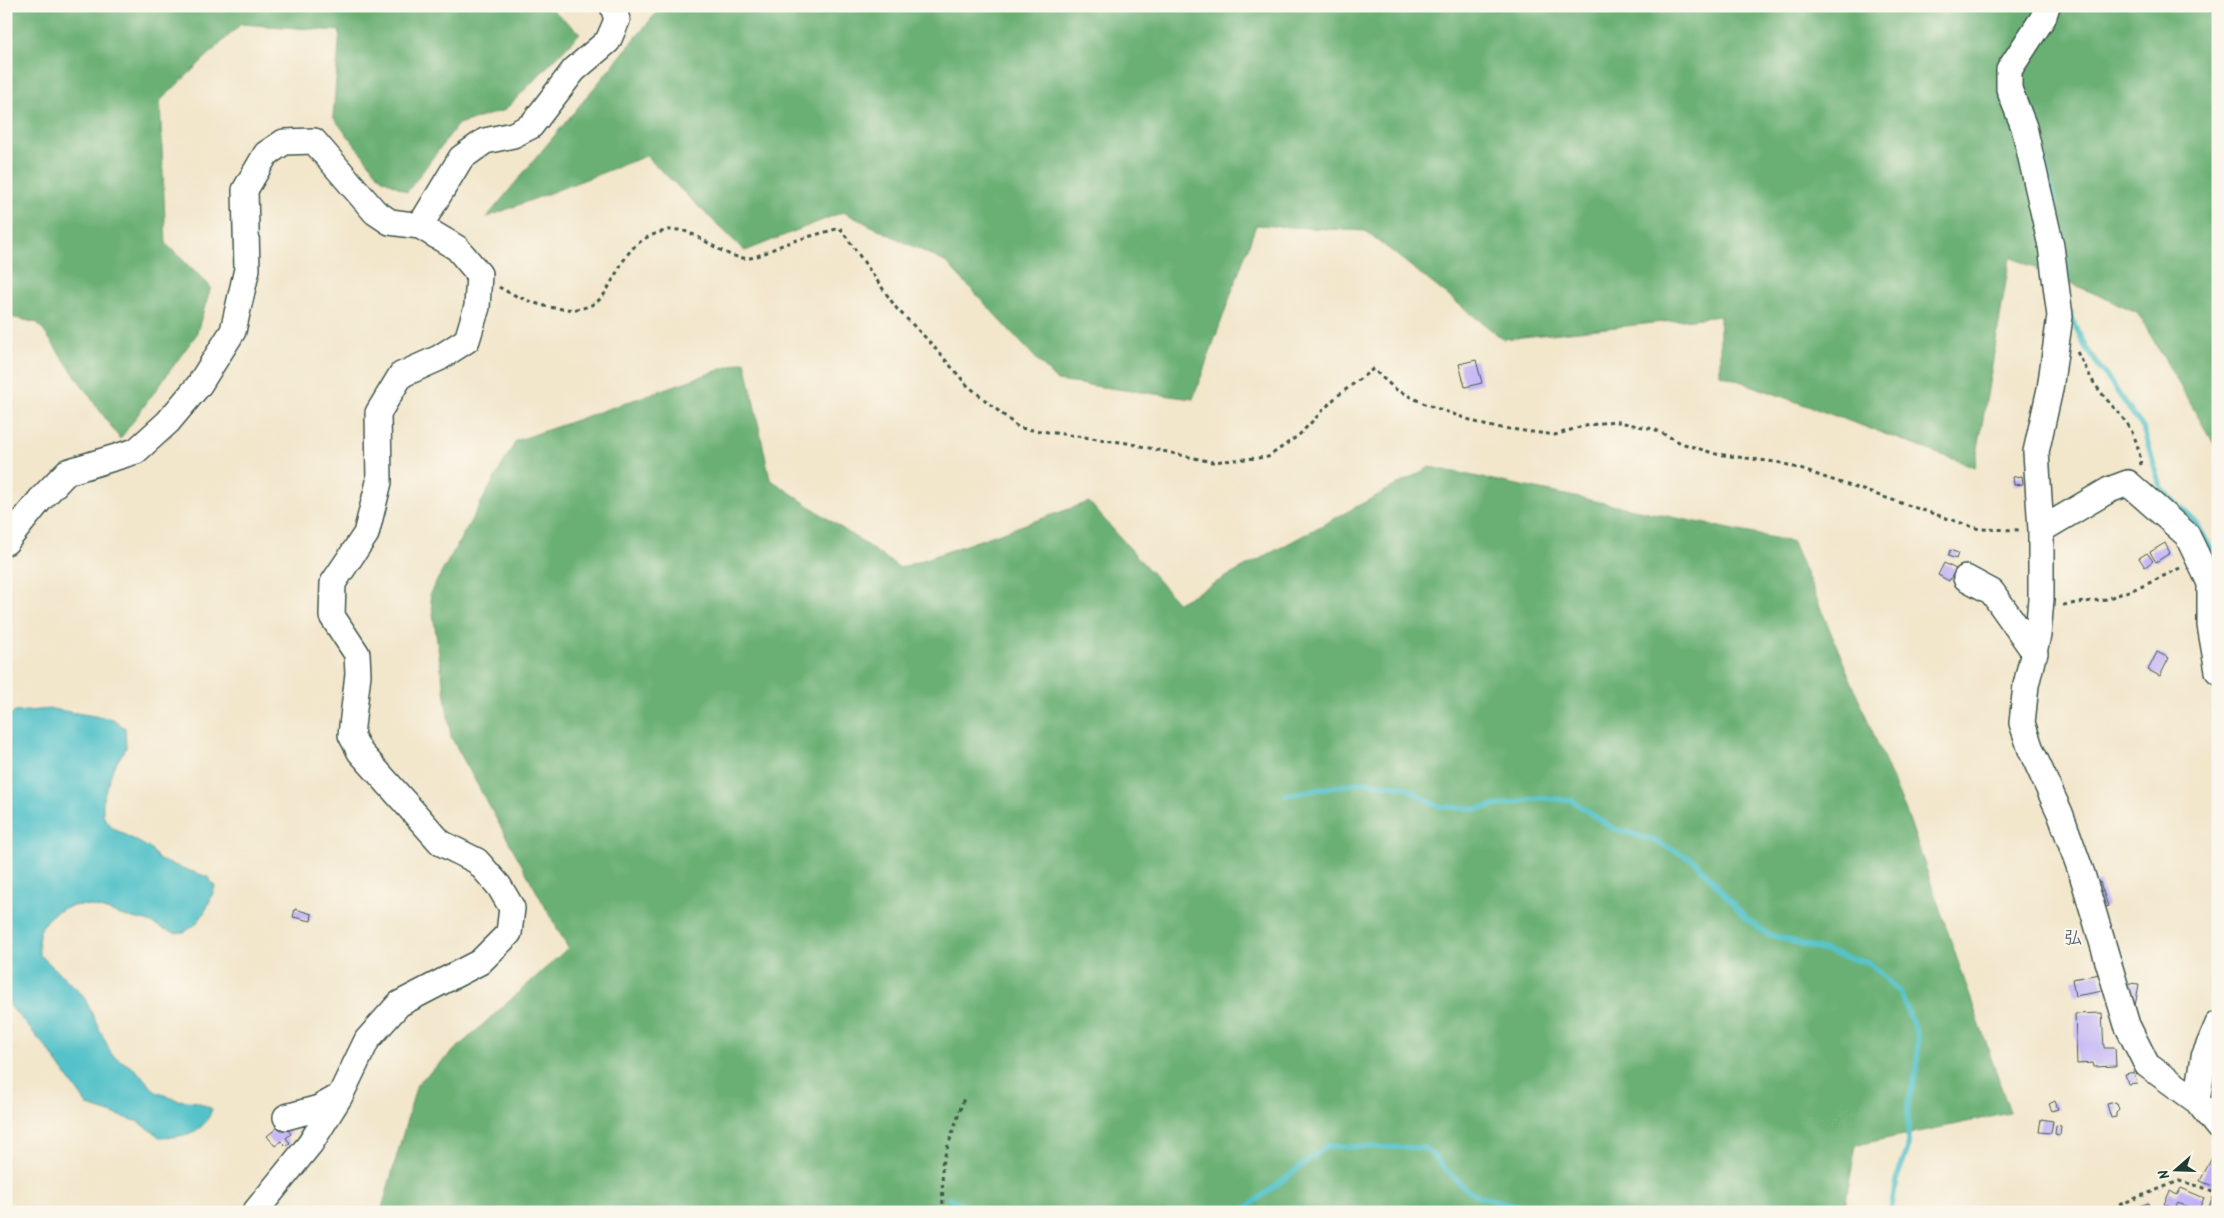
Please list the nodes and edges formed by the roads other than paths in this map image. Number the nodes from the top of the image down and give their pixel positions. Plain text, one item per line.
1 (613, 6) edge
2 (2046, 6) edge
3 (420, 226) junction
4 (2041, 530) junction
5 (6, 542) edge
6 (1966, 578) dead end
7 (2035, 653) junction
8 (2218, 671) edge
9 (2218, 1024) edge
10 (340, 1096) junction
11 (2197, 1101) junction
12 (286, 1117) dead end
13 (2218, 1128) edge
14 (255, 1212) edge

1 - 3 street
2 - 4 street
3 - 5 street
3 - 10 street
4 - 7 street
4 - 8 street
6 - 7 street
7 - 11 street
9 - 11 street
10 - 12 street
10 - 14 street
11 - 13 street

